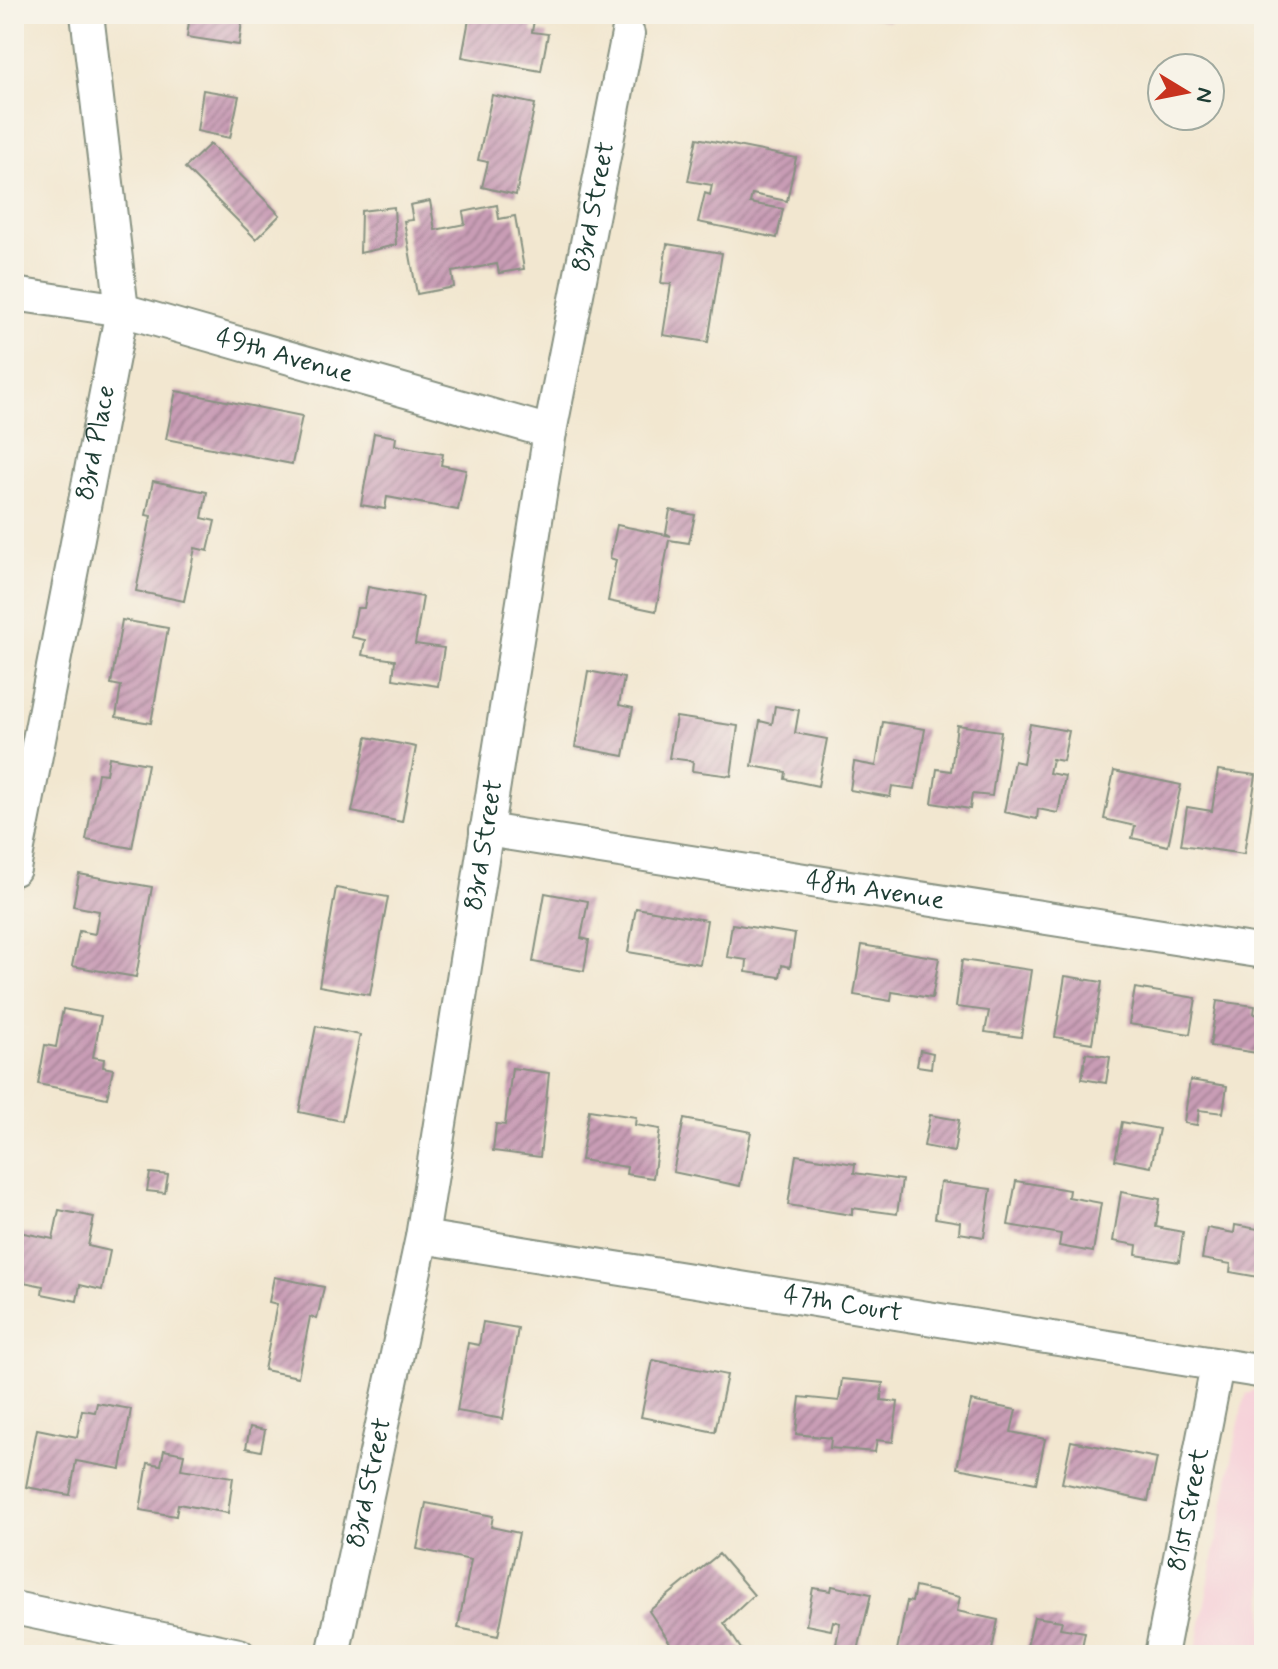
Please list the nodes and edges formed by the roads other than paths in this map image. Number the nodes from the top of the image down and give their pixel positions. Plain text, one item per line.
1 (87, 14) edge
2 (628, 34) dead end
3 (14, 294) edge
4 (122, 310) junction
5 (550, 432) junction
6 (486, 830) junction
7 (14, 869) edge
8 (1264, 952) edge
9 (422, 1237) junction
10 (1217, 1366) junction
11 (1264, 1372) edge
12 (14, 1608) edge
13 (239, 1655) edge
14 (333, 1655) edge
15 (1161, 1655) edge

1 - 4 street, 83rd Place
2 - 5 street, 83rd Street
3 - 4 street, 49th Avenue
4 - 5 street, 49th Avenue
4 - 7 street, 83rd Place
5 - 6 street, 83rd Street
6 - 8 street, 48th Avenue
6 - 9 street, 83rd Street
9 - 10 street, 47th Court
9 - 14 street, 83rd Street
10 - 11 street, 47th Court
10 - 15 street, 81st Street
12 - 13 street

